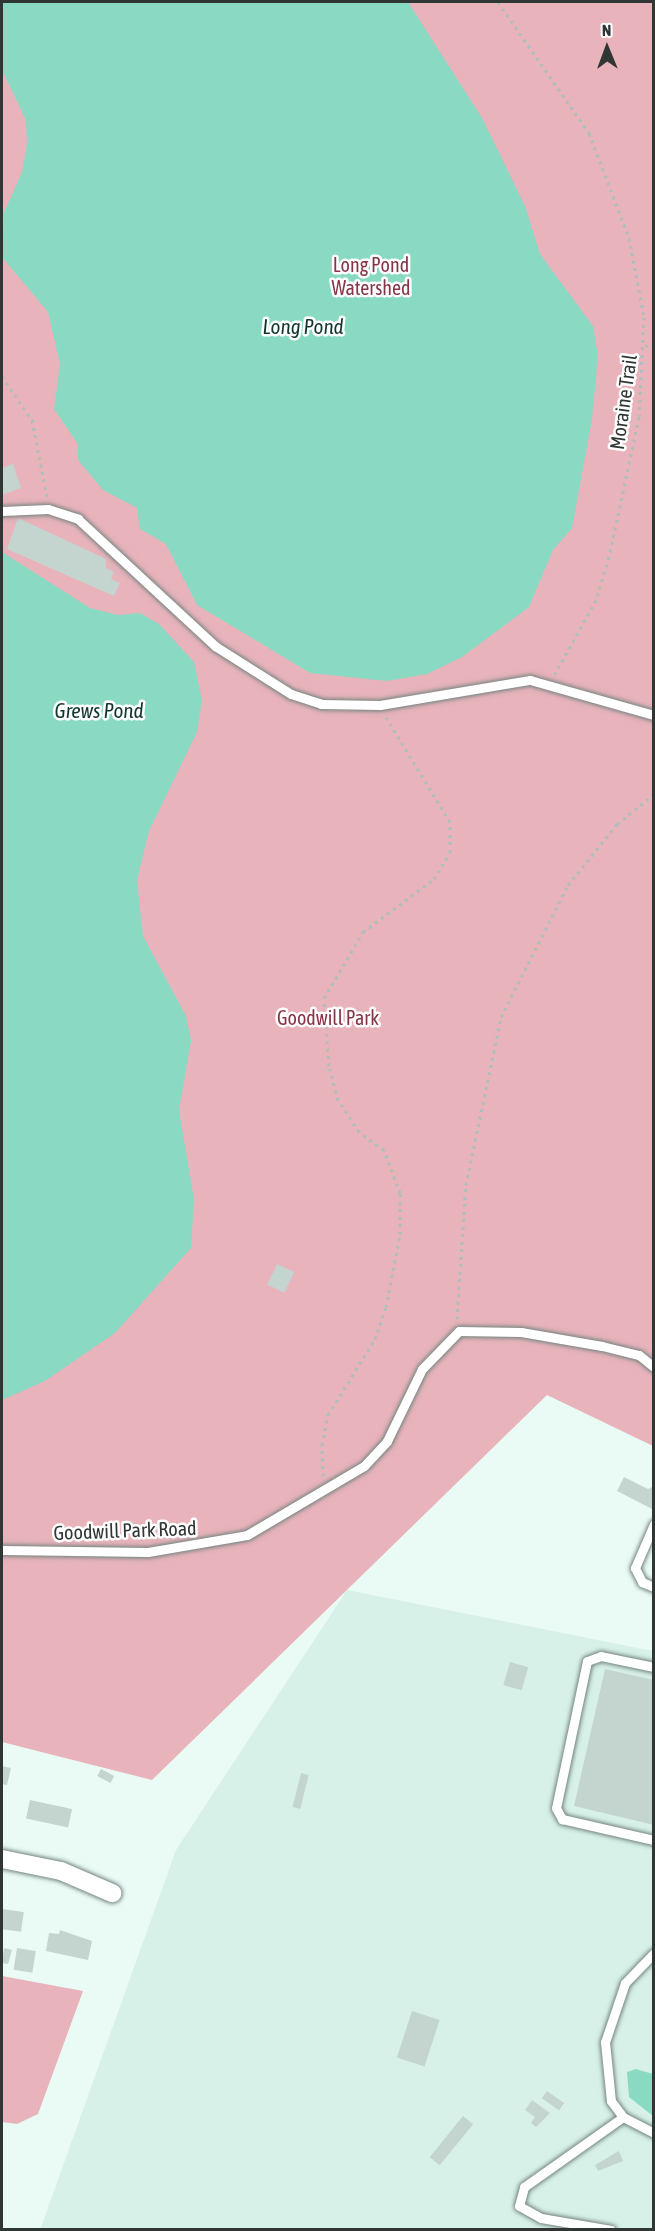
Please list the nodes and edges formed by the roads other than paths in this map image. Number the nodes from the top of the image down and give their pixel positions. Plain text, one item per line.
1 (2, 511) edge
2 (654, 714) edge
3 (654, 1367) edge
4 (654, 1524) edge
5 (2, 1550) edge
6 (654, 1587) edge
7 (654, 1668) edge
8 (654, 1840) edge
9 (2, 1859) edge
10 (112, 1893) dead end
11 (654, 1953) edge
12 (623, 2117) junction
13 (654, 2133) edge
14 (611, 2229) edge

1 - 2 lane
3 - 5 lane, Goodwill Park Road
4 - 6 lane
7 - 8 lane
9 - 10 street
11 - 12 lane
12 - 13 lane
12 - 14 lane

